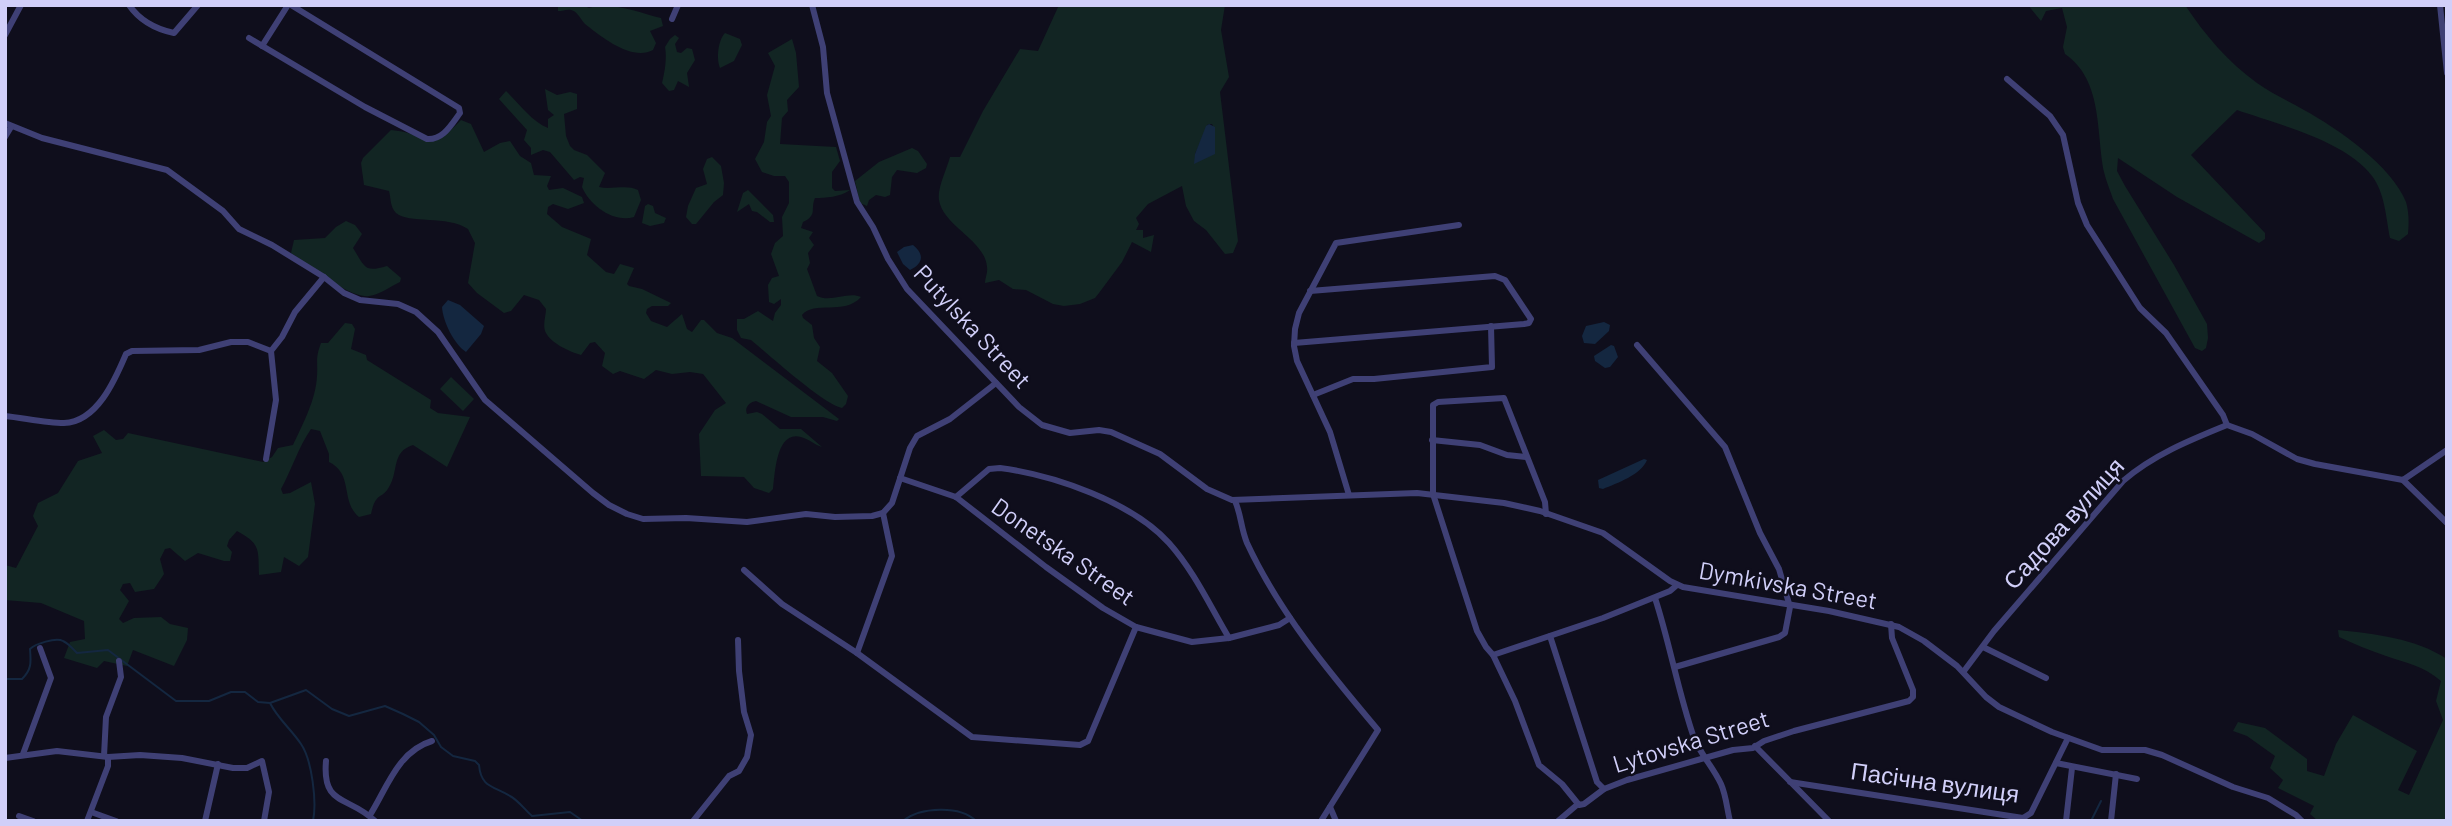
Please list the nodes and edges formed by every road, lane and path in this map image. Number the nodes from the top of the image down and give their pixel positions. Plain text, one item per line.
1 (21, 5) edge
2 (129, 5) edge
3 (198, 5) edge
4 (289, 5) edge
5 (678, 5) edge
6 (812, 5) edge
7 (2440, 5) edge
8 (672, 19) dead end
9 (5, 35) edge
10 (249, 38) dead end
11 (262, 46) junction
12 (2447, 73) edge
13 (2007, 79) dead end
14 (8, 125) edge
15 (5, 137) edge
16 (1459, 225) dead end
17 (324, 277) junction
18 (1310, 291) junction
19 (1491, 327) junction
20 (1294, 343) junction
21 (1637, 345) dead end
22 (271, 351) junction
23 (996, 383) junction
24 (1313, 395) junction
25 (5, 416) edge
26 (2227, 425) junction
27 (1432, 440) junction
28 (2447, 450) edge
29 (1526, 457) junction
30 (266, 459) dead end
31 (900, 478) junction
32 (2403, 480) junction
33 (1433, 494) junction
34 (1349, 495) junction
35 (956, 497) junction
36 (1235, 501) junction
37 (883, 513) junction
38 (1546, 513) junction
39 (2447, 523) edge
40 (744, 570) dead end
41 (1677, 585) junction
42 (1655, 598) junction
43 (1789, 604) junction
44 (1290, 618) junction
45 (1891, 624) junction
46 (1136, 627) junction
47 (1550, 636) junction
48 (1229, 638) junction
49 (738, 640) dead end
50 (1983, 647) junction
51 (40, 648) dead end
52 (857, 653) junction
53 (1493, 655) junction
54 (118, 661) dead end
55 (1675, 667) junction
56 (1964, 671) junction
57 (2046, 678) dead end
58 (2068, 738) junction
59 (432, 741) dead end
60 (1755, 746) junction
61 (23, 754) junction
62 (106, 757) junction
63 (5, 758) edge
64 (1704, 758) junction
65 (326, 761) dead end
66 (2056, 763) junction
67 (218, 764) junction
68 (2072, 768) junction
69 (2116, 774) junction
70 (2137, 779) dead end
71 (1790, 782) junction
72 (1604, 789) junction
73 (1577, 804) junction
74 (1330, 807) junction
75 (91, 811) junction
76 (19, 816) dead end
77 (372, 818) edge
78 (33, 821) edge
79 (87, 821) edge
80 (116, 821) edge
81 (205, 821) edge
82 (264, 821) edge
83 (693, 821) edge
84 (1321, 821) edge
85 (1336, 821) edge
86 (1558, 821) edge
87 (1730, 821) edge
88 (1829, 821) edge
89 (2066, 821) edge
90 (2111, 821) edge
91 (2302, 821) edge

1 - 9 street
2 - 3 street
4 - 11 street
4 - 11 street
5 - 8 street
6 - 23 street, Putylska Street
7 - 12 street
10 - 11 street
13 - 26 street
14 - 15 street
14 - 17 street
16 - 18 street
17 - 22 street
17 - 37 street
18 - 19 street
18 - 20 street
19 - 20 street
19 - 24 street
20 - 24 street
21 - 43 street
22 - 25 street
22 - 30 street
23 - 31 street
23 - 36 street, Putylska Street
24 - 34 street
26 - 32 street
26 - 50 street, Садова вулиця
27 - 29 street
27 - 29 street
27 - 33 street
28 - 32 street
29 - 38 street
31 - 35 street, Donetska Street
31 - 37 street
32 - 39 street
33 - 34 street, Dymkivska Street
33 - 38 street, Dymkivska Street
33 - 53 street
34 - 36 street, Dymkivska Street
35 - 46 street, Donetska Street
35 - 48 street
36 - 44 street
37 - 52 street
38 - 41 street, Dymkivska Street
40 - 52 street
41 - 42 street
41 - 43 street, Dymkivska Street
42 - 47 street
42 - 55 street
43 - 45 street, Dymkivska Street
43 - 55 street
44 - 48 street, Donetska Street
44 - 74 street
45 - 56 street, Dymkivska Street
45 - 60 street, Lytovska Street
46 - 48 street, Donetska Street
46 - 52 street
47 - 53 street
47 - 72 street
49 - 83 street
50 - 56 street, Садова вулиця
50 - 57 street
51 - 61 street
53 - 73 street
54 - 62 street
55 - 64 street
56 - 58 street, Dymkivska Street
58 - 66 street, Пасічна вулиця
58 - 91 street, Dymkivska Street
59 - 77 street
60 - 64 street, Lytovska Street
60 - 71 street
61 - 62 street
61 - 63 street
62 - 67 street
62 - 75 street
64 - 72 street, Lytovska Street
64 - 87 street
65 - 77 street
66 - 68 street
66 - 71 street, Пасічна вулиця
67 - 81 street
67 - 82 street
68 - 69 street
68 - 89 street
69 - 70 street
69 - 90 street
71 - 88 street
72 - 73 street, Lytovska Street
73 - 86 street, Lytovska Street
74 - 84 street
74 - 85 street
75 - 79 street
75 - 80 street
76 - 78 street

